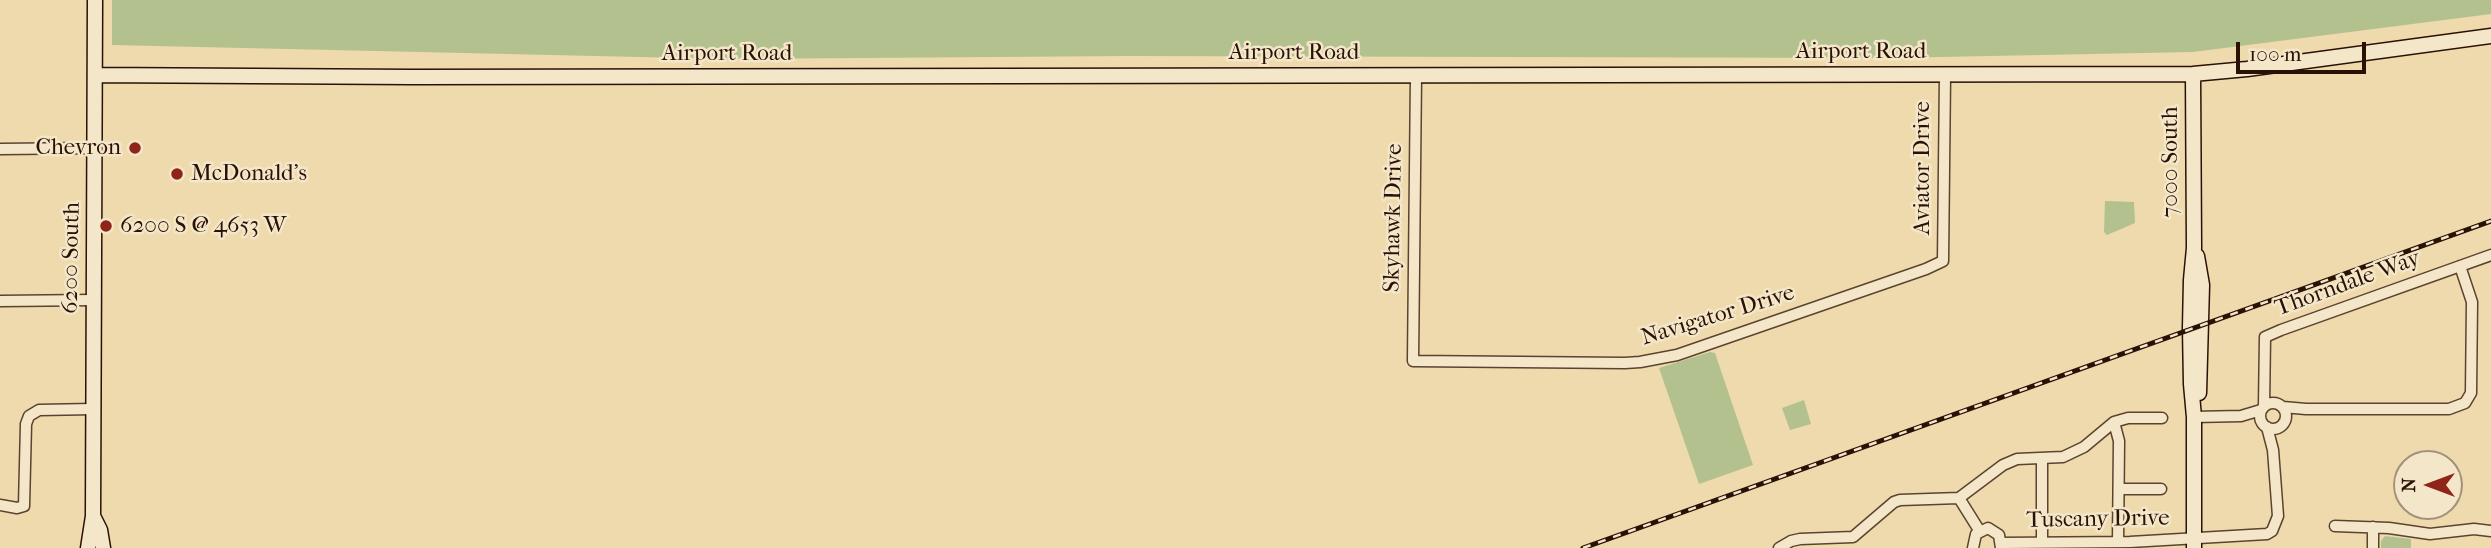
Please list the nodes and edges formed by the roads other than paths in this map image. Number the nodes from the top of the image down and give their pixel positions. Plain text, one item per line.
1 (95, 0) edge
2 (2491, 37) edge
3 (2193, 74) junction
4 (95, 75) junction
5 (1416, 75) junction
6 (1945, 75) junction
7 (95, 148) junction
8 (0, 149) edge
9 (2491, 255) edge
10 (1943, 261) joint
11 (2460, 266) junction
12 (94, 300) junction
13 (0, 301) edge
14 (1413, 361) joint
15 (2271, 406) junction
16 (2306, 409) junction
17 (93, 410) junction
18 (2194, 416) junction
19 (2241, 416) junction
20 (2162, 418) dead end
21 (2114, 422) junction
22 (2283, 423) junction
23 (2264, 426) junction
24 (2273, 450) junction
25 (2042, 459) junction
26 (2119, 489) junction
27 (2161, 489) dead end
28 (1959, 498) junction
29 (0, 505) edge
30 (93, 516) junction
31 (2335, 526) dead end
32 (2373, 527) junction
33 (1979, 530) junction
34 (2491, 531) edge
35 (1853, 542) edge
36 (2194, 543) edge
37 (2050, 544) edge
38 (2126, 544) edge
39 (2002, 545) edge
40 (88, 548) edge
41 (103, 548) edge
42 (1779, 548) edge
43 (1973, 548) edge
44 (2373, 548) edge

1 - 4 street, 6200 South
2 - 3 street, Airport Road
3 - 6 street, Airport Road
3 - 18 street, 7000 South
4 - 5 street, Airport Road
4 - 7 street, 6200 South
5 - 6 street, Airport Road
5 - 14 street, Skyhawk Drive
6 - 10 street, Aviator Drive
7 - 8 street
7 - 12 street, 6200 South
9 - 11 street, Thorndale Way
10 - 14 street, Navigator Drive
11 - 15 street, Thorndale Way
11 - 16 street
12 - 13 street
12 - 17 street, 6200 South
15 - 16 street
15 - 19 street
15 - 22 street
15 - 23 street
16 - 22 street
17 - 29 street
17 - 30 street, 6200 South
18 - 19 street
18 - 36 street, 7000 South
19 - 23 street
20 - 21 street
21 - 25 street
21 - 26 street
22 - 23 street
22 - 24 street
23 - 24 street
24 - 36 street
25 - 28 street
25 - 37 street
26 - 27 street
26 - 38 street
28 - 33 street
28 - 35 street
30 - 40 street, 6200 South
30 - 41 street, 6200 South
31 - 32 street
32 - 34 street
32 - 44 street
33 - 39 street
33 - 43 street
35 - 42 street
36 - 38 street, Tuscany Drive
37 - 38 street, Tuscany Drive
37 - 39 street, Tuscany Drive

